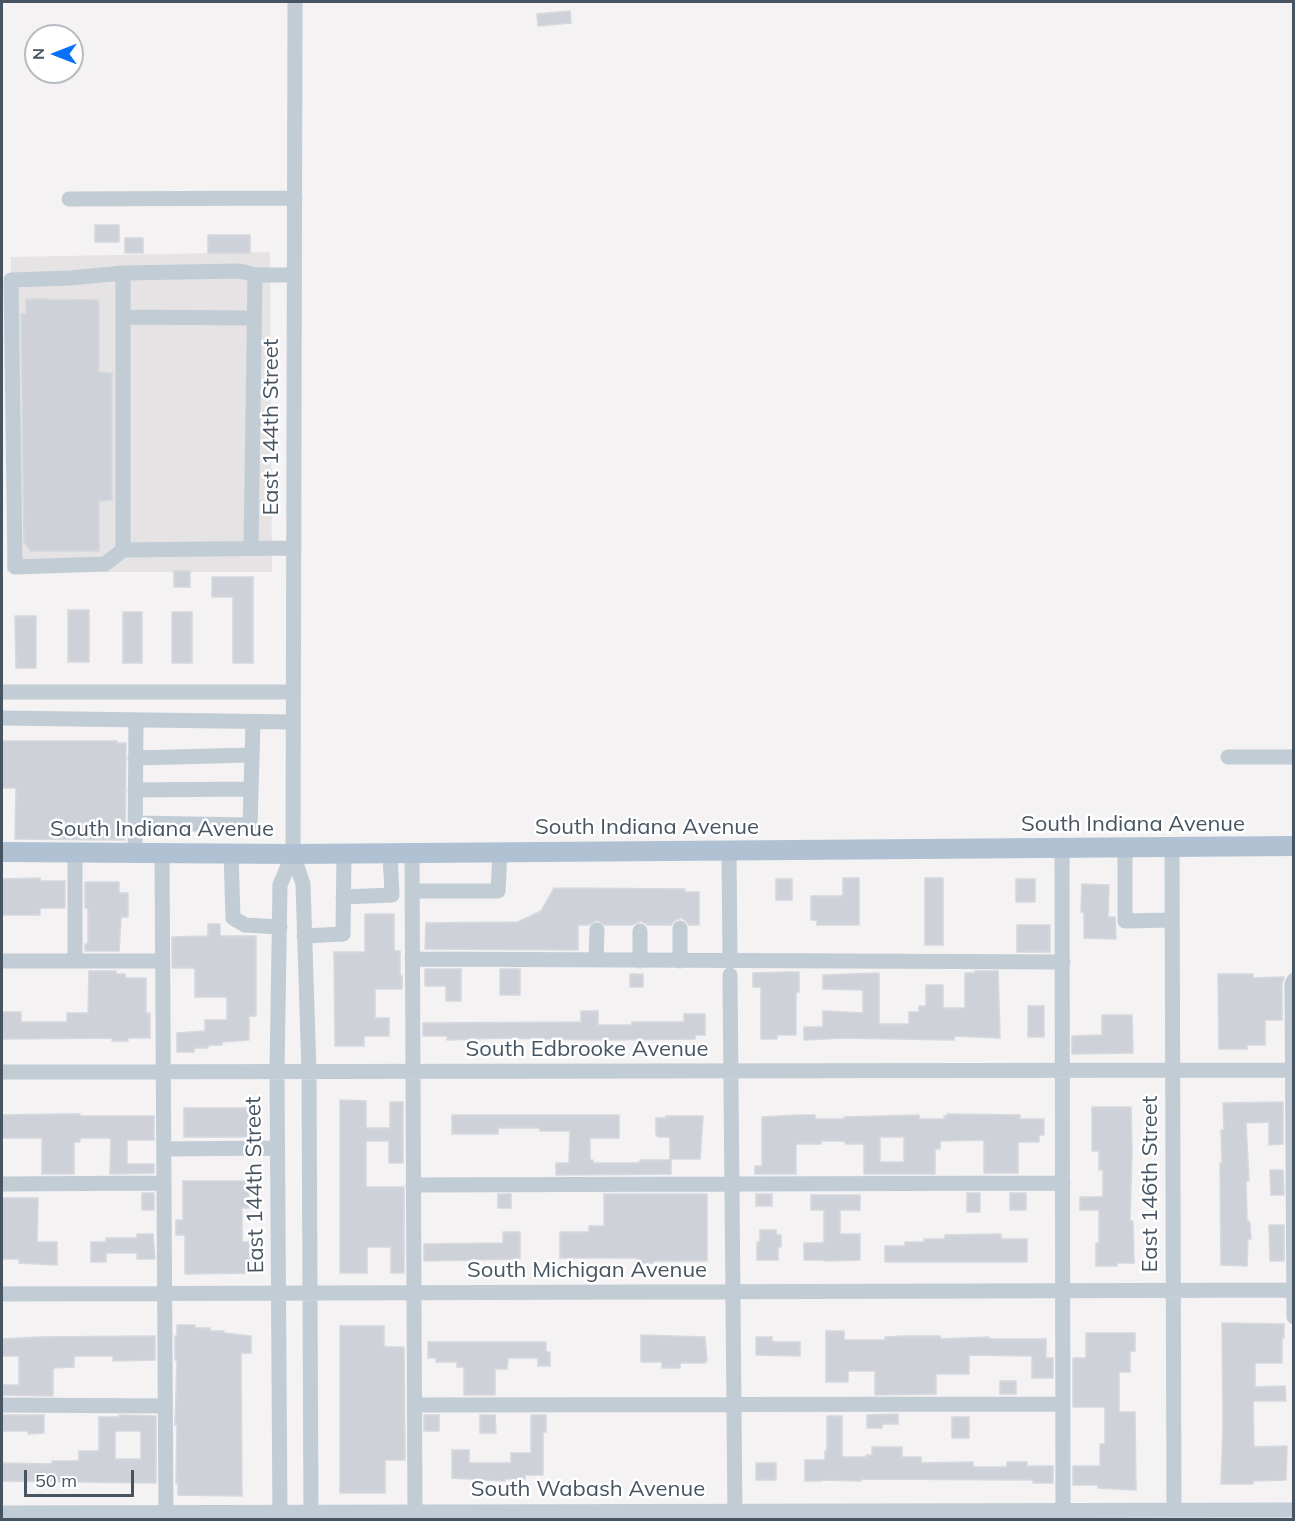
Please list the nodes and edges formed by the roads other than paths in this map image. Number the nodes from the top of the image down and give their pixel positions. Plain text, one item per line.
1 (295, 2) edge
2 (295, 198) junction
3 (69, 199) dead end
4 (123, 273) junction
5 (255, 275) junction
6 (294, 275) junction
7 (123, 317) junction
8 (255, 318) junction
9 (251, 548) junction
10 (294, 548) junction
11 (123, 550) junction
12 (3, 692) edge
13 (293, 692) junction
14 (2, 718) edge
15 (136, 720) junction
16 (253, 722) junction
17 (293, 722) junction
18 (252, 755) junction
19 (1228, 757) dead end
20 (1293, 757) edge
21 (135, 758) junction
22 (251, 789) junction
23 (135, 790) junction
24 (135, 823) junction
25 (1293, 846) edge
26 (1172, 847) junction
27 (1062, 848) junction
28 (1125, 848) junction
29 (729, 850) junction
30 (2, 852) edge
31 (500, 852) junction
32 (75, 853) junction
33 (135, 853) junction
34 (162, 853) junction
35 (231, 853) junction
36 (344, 853) junction
37 (390, 853) junction
38 (412, 853) junction
39 (293, 854) junction
40 (412, 891) junction
41 (343, 897) junction
42 (1172, 920) junction
43 (280, 927) junction
44 (680, 928) dead end
45 (597, 930) dead end
46 (640, 931) dead end
47 (304, 936) junction
48 (412, 959) junction
49 (596, 960) junction
50 (2, 961) edge
51 (640, 961) junction
52 (680, 961) junction
53 (75, 962) junction
54 (162, 962) junction
55 (1063, 962) junction
56 (730, 968) junction
57 (1293, 980) edge
58 (1293, 1070) edge
59 (1063, 1071) junction
60 (1173, 1071) junction
61 (2, 1072) edge
62 (163, 1072) junction
63 (277, 1072) junction
64 (309, 1072) junction
65 (413, 1072) junction
66 (731, 1072) junction
67 (277, 1148) junction
68 (164, 1149) junction
69 (1293, 1182) edge
70 (164, 1183) junction
71 (1063, 1183) junction
72 (2, 1184) edge
73 (732, 1184) junction
74 (413, 1185) junction
75 (1293, 1290) edge
76 (1173, 1291) junction
77 (733, 1292) junction
78 (1063, 1292) junction
79 (414, 1293) junction
80 (2, 1294) edge
81 (165, 1294) junction
82 (279, 1294) junction
83 (310, 1294) junction
84 (1293, 1317) edge
85 (734, 1404) junction
86 (1063, 1404) junction
87 (415, 1405) junction
88 (2, 1406) edge
89 (165, 1406) junction
90 (1293, 1510) edge
91 (2, 1513) edge
92 (735, 1515) edge
93 (1063, 1515) edge
94 (1174, 1515) edge
95 (166, 1516) edge
96 (280, 1516) edge
97 (311, 1516) edge
98 (415, 1516) edge

1 - 2 street, East 144th Street
2 - 3 street
2 - 6 street, East 144th Street
4 - 5 street
4 - 7 street
4 - 11 street
5 - 6 street
5 - 8 street
6 - 10 street, East 144th Street
7 - 8 street
7 - 11 street
8 - 9 street
9 - 10 street
9 - 11 street
10 - 13 street, East 144th Street
12 - 13 street
13 - 17 street, East 144th Street
14 - 15 street
15 - 16 street
15 - 21 street
16 - 17 street
16 - 18 street
17 - 39 street, East 144th Street
18 - 21 street
18 - 22 street
19 - 20 street
21 - 23 street
22 - 23 street
22 - 24 street
23 - 24 street
24 - 33 street
25 - 26 main road, South Indiana Avenue
26 - 28 main road, South Indiana Avenue
26 - 42 street, East 146th Street
27 - 28 main road, South Indiana Avenue
27 - 29 main road, South Indiana Avenue
27 - 55 street
28 - 42 street
29 - 31 main road, South Indiana Avenue
29 - 56 street
30 - 32 main road, South Indiana Avenue
31 - 38 main road, South Indiana Avenue
31 - 40 street
32 - 33 main road, South Indiana Avenue
32 - 53 street
33 - 34 main road, South Indiana Avenue
34 - 35 main road, South Indiana Avenue
34 - 54 street
35 - 39 main road, South Indiana Avenue
35 - 43 street
36 - 37 main road, South Indiana Avenue
36 - 39 main road, South Indiana Avenue
36 - 41 street
37 - 38 main road, South Indiana Avenue
37 - 41 street
38 - 40 street
39 - 43 street, East 144th Street
39 - 47 street, East 144th Street
40 - 48 street
41 - 47 street
42 - 60 street, East 146th Street
43 - 63 street, East 144th Street
44 - 52 street
45 - 49 street
46 - 51 street
47 - 64 street, East 144th Street
48 - 49 street
48 - 65 street
49 - 51 street
50 - 53 street
51 - 52 street
52 - 56 street
53 - 54 street
54 - 62 street
55 - 56 street
55 - 59 street
56 - 66 street
57 - 58 street
58 - 60 street, South Edbrooke Avenue
58 - 69 street
59 - 60 street, South Edbrooke Avenue
59 - 66 street, South Edbrooke Avenue
59 - 71 street
60 - 76 street, East 146th Street
61 - 62 street, South Edbrooke Avenue
62 - 63 street, South Edbrooke Avenue
62 - 68 street
63 - 64 street, South Edbrooke Avenue
63 - 67 street, East 144th Street
64 - 65 street, South Edbrooke Avenue
64 - 83 street, East 144th Street
65 - 66 street, South Edbrooke Avenue
65 - 74 street
66 - 73 street
67 - 68 street
67 - 82 street, East 144th Street
68 - 70 street
69 - 75 street
70 - 72 street
70 - 81 street
71 - 73 street
71 - 78 street
73 - 74 street
73 - 77 street
74 - 79 street
75 - 76 street, South Michigan Avenue
75 - 84 street
76 - 78 street, South Michigan Avenue
76 - 94 street, East 146th Street
77 - 78 street, South Michigan Avenue
77 - 79 street, South Michigan Avenue
77 - 85 street
78 - 86 street
79 - 83 street, South Michigan Avenue
79 - 87 street
80 - 81 street, South Michigan Avenue
81 - 82 street, South Michigan Avenue
81 - 89 street
82 - 83 street, South Michigan Avenue
82 - 96 street, East 144th Street
83 - 97 street, East 144th Street
85 - 86 street
85 - 87 street
85 - 92 street
86 - 93 street
87 - 98 street
88 - 89 street
89 - 95 street
90 - 94 street, South Wabash Avenue
91 - 95 street, South Wabash Avenue
92 - 93 street, South Wabash Avenue
92 - 98 street, South Wabash Avenue
93 - 94 street, South Wabash Avenue
95 - 96 street, South Wabash Avenue
96 - 97 street, South Wabash Avenue
97 - 98 street, South Wabash Avenue

